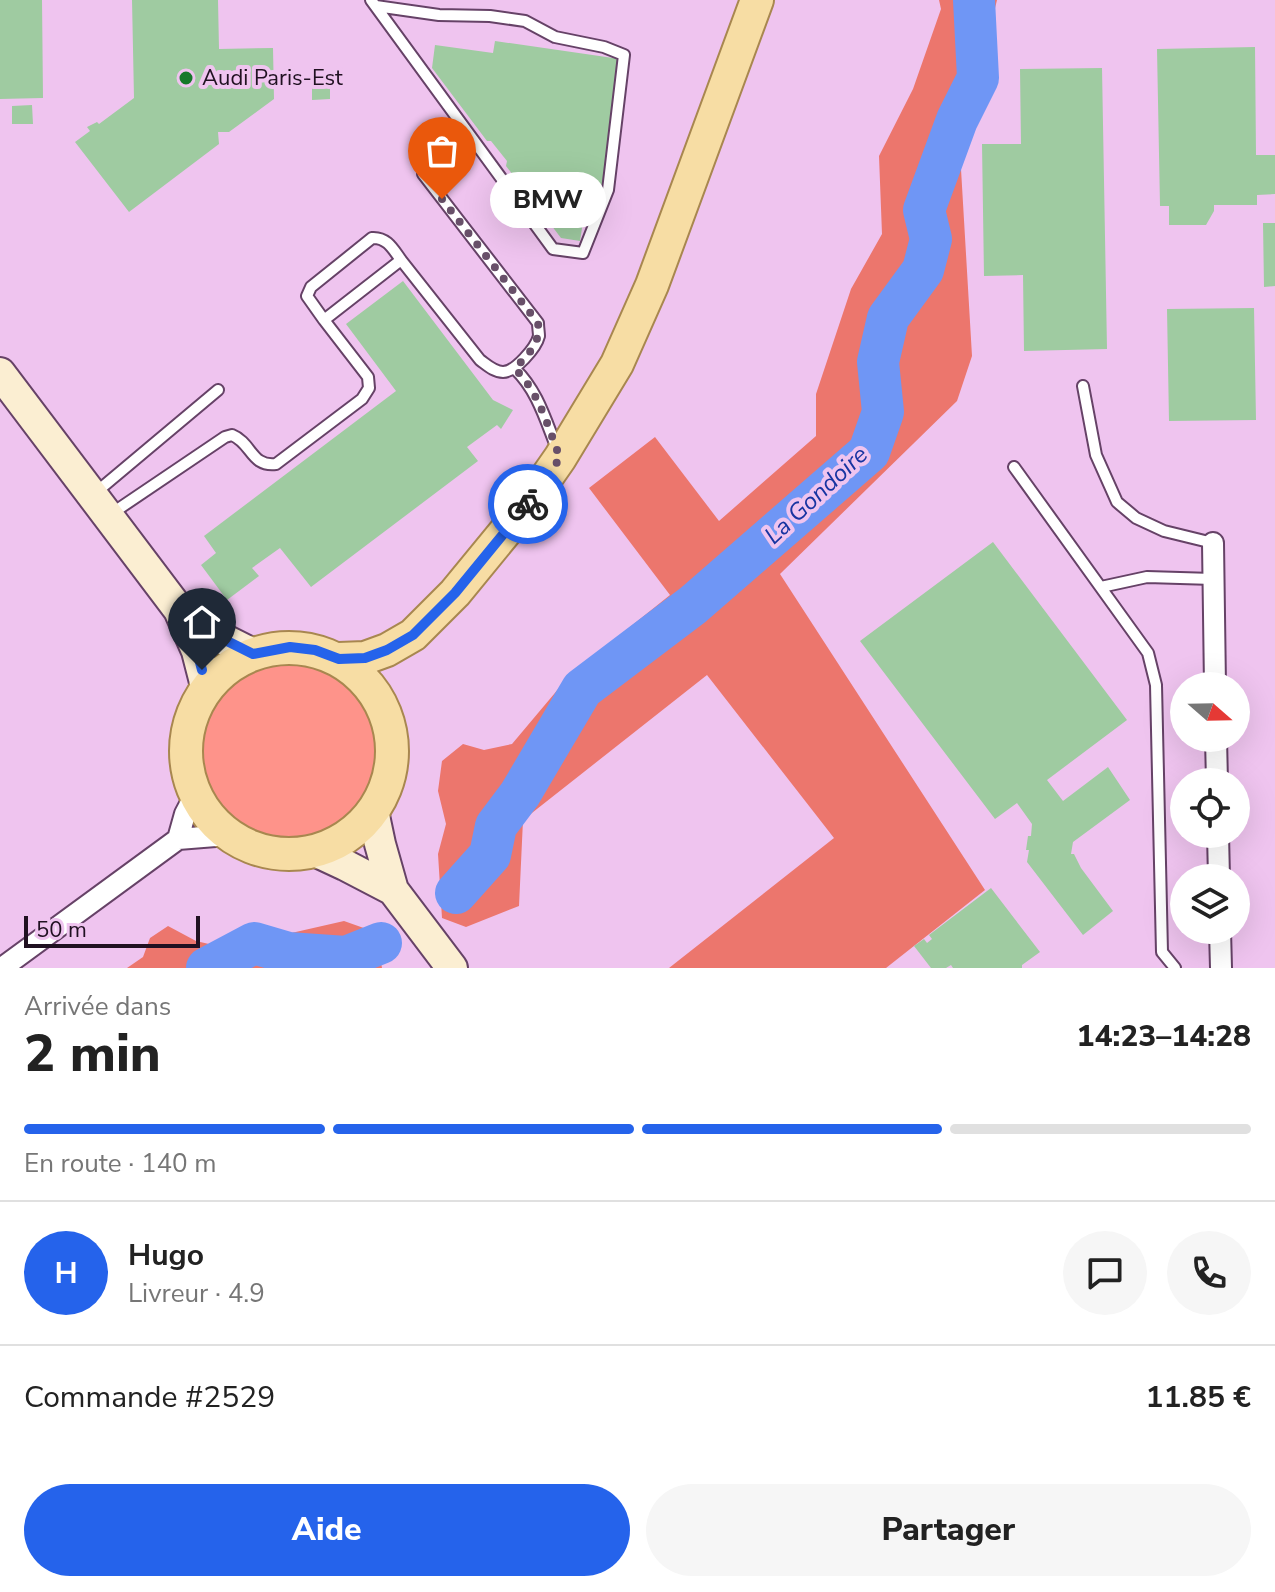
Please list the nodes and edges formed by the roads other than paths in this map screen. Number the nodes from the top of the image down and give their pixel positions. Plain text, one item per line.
1 (757, 0) edge
2 (373, 3) edge
3 (423, 174) dead end
4 (401, 260) junction
5 (324, 320) junction
6 (515, 369) junction
7 (0, 373) edge
8 (1083, 386) dead end
9 (218, 390) dead end
10 (560, 458) junction
11 (1014, 467) dead end
12 (100, 506) junction
13 (1213, 543) joint
14 (1213, 579) junction
15 (1101, 587) junction
16 (179, 610) junction
17 (413, 635) junction
18 (253, 654) junction
19 (339, 659) junction
20 (1215, 672) edge
21 (206, 686) junction
22 (385, 711) junction
23 (195, 795) junction
24 (373, 811) junction
25 (228, 835) junction
26 (178, 839) junction
27 (315, 851) junction
28 (393, 890) junction
29 (1220, 944) edge
30 (2, 968) edge
31 (452, 968) edge
32 (1175, 968) edge
33 (1221, 968) edge

1 - 10 main road
2 - 2 lane
3 - 6 lane
4 - 5 lane
4 - 5 lane
4 - 6 lane
5 - 12 lane
6 - 10 lane
7 - 12 main road
8 - 13 lane
9 - 12 lane
10 - 17 main road
11 - 15 lane
12 - 16 main road
13 - 14 street
14 - 15 lane
14 - 20 street
15 - 32 lane
16 - 18 main road
16 - 21 main road
17 - 19 main road
17 - 22 main road
18 - 19 main road
18 - 21 main road
19 - 22 main road
21 - 23 main road
22 - 24 main road
23 - 25 main road
23 - 26 street
24 - 27 main road
24 - 28 main road
25 - 26 street
25 - 27 main road
26 - 30 street
27 - 28 main road
28 - 31 main road
29 - 33 street

